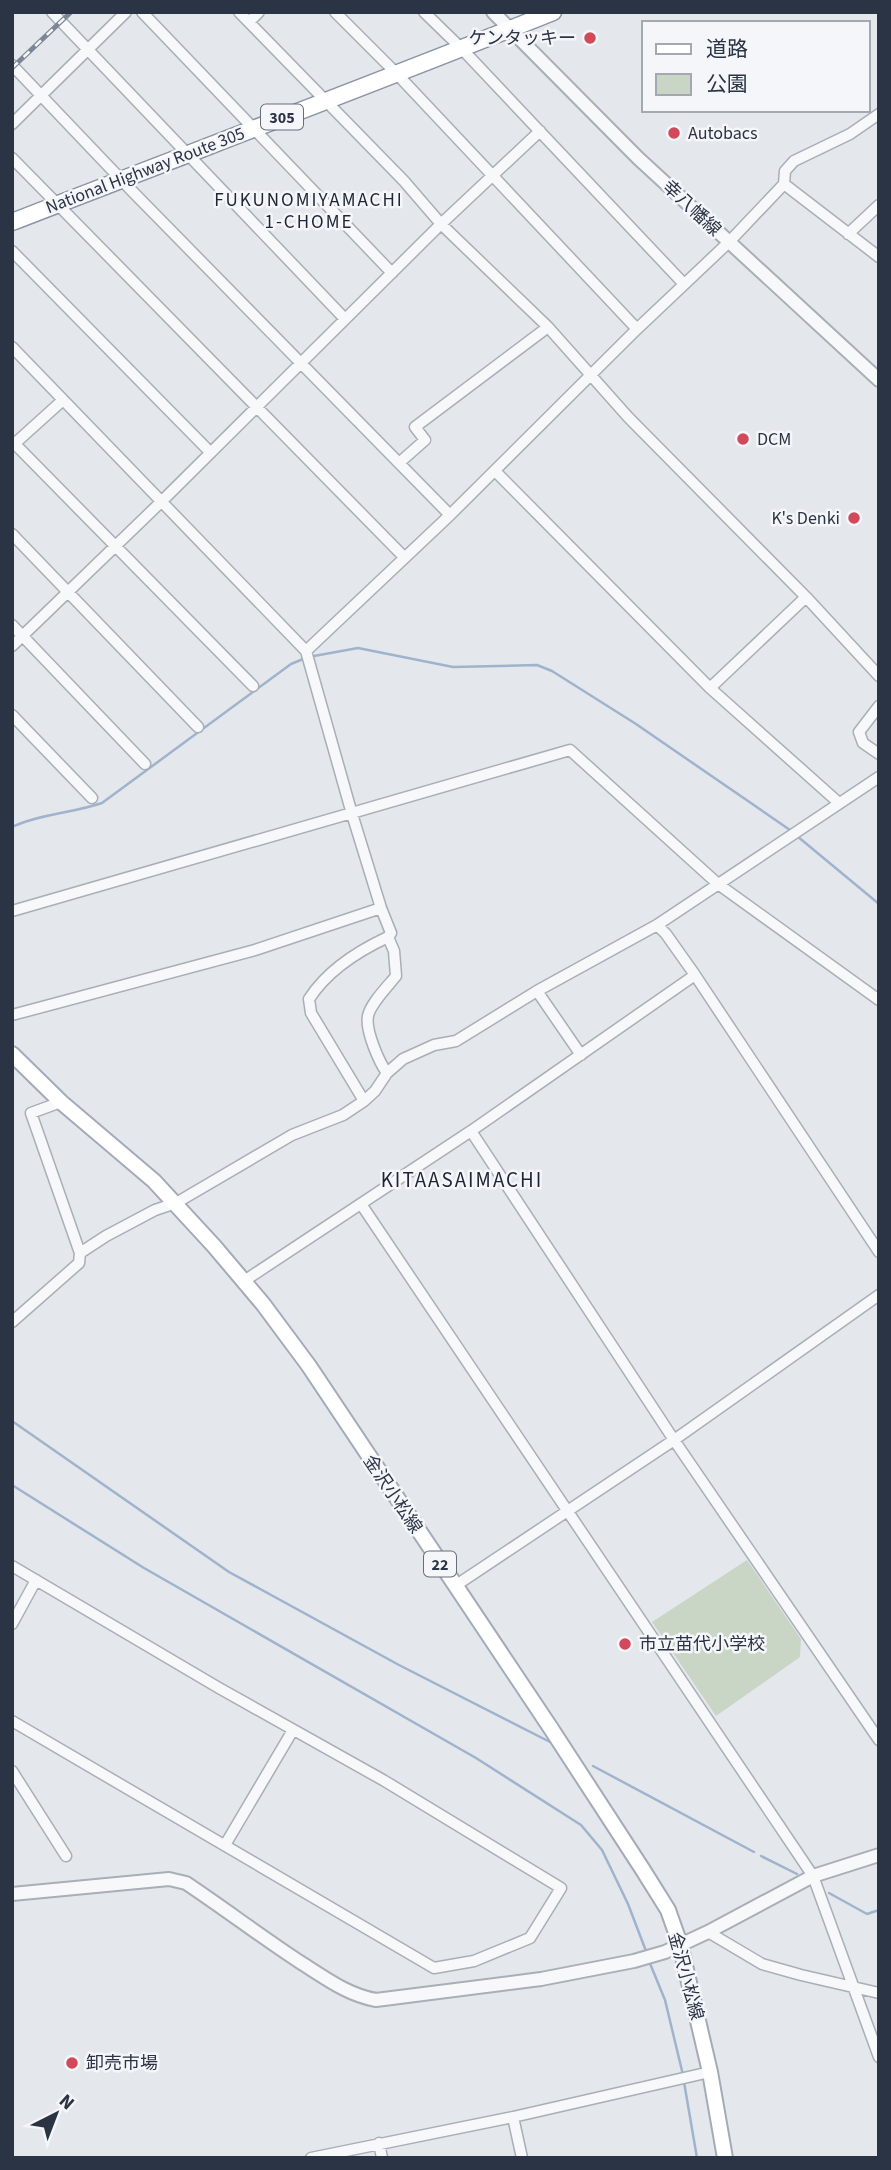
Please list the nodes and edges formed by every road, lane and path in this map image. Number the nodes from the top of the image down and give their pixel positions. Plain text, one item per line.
1 (52, 12) edge
2 (126, 12) edge
3 (142, 12) edge
4 (239, 12) edge
5 (259, 12) edge
6 (335, 12) edge
7 (424, 12) edge
8 (494, 12) edge
9 (553, 12) edge
10 (249, 22) junction
11 (511, 29) junction
12 (462, 49) junction
13 (88, 50) junction
14 (12, 65) edge
15 (396, 73) junction
16 (41, 95) junction
17 (324, 101) junction
18 (879, 114) edge
19 (12, 124) edge
20 (254, 128) junction
21 (540, 131) junction
22 (188, 154) junction
23 (12, 158) edge
24 (492, 175) junction
25 (122, 179) junction
26 (784, 184) junction
27 (58, 205) junction
28 (879, 205) edge
29 (12, 222) edge
30 (442, 225) junction
31 (848, 234) junction
32 (729, 242) junction
33 (12, 251) edge
34 (879, 257) edge
35 (393, 273) junction
36 (684, 284) junction
37 (345, 319) junction
38 (548, 327) junction
39 (637, 329) junction
40 (12, 348) edge
41 (301, 363) junction
42 (592, 375) junction
43 (879, 380) edge
44 (63, 400) junction
45 (257, 406) junction
46 (13, 444) edge
47 (210, 452) junction
48 (399, 463) junction
49 (495, 471) junction
50 (162, 501) junction
51 (450, 515) junction
52 (12, 534) edge
53 (114, 546) junction
54 (404, 557) junction
55 (68, 591) junction
56 (806, 597) junction
57 (12, 625) edge
58 (23, 636) junction
59 (12, 646) edge
60 (306, 651) junction
61 (879, 676) edge
62 (253, 686) dead end
63 (710, 688) junction
64 (879, 706) edge
65 (12, 715) edge
66 (198, 727) dead end
67 (879, 754) edge
68 (145, 764) dead end
69 (879, 777) edge
70 (92, 798) dead end
71 (839, 803) junction
72 (352, 814) junction
73 (718, 884) junction
74 (381, 908) junction
75 (12, 911) edge
76 (657, 925) junction
77 (388, 937) junction
78 (695, 975) junction
79 (537, 992) junction
80 (879, 1000) edge
81 (12, 1015) edge
82 (12, 1054) edge
83 (581, 1055) junction
84 (387, 1073) junction
85 (364, 1101) junction
86 (61, 1102) junction
87 (471, 1130) junction
88 (176, 1203) junction
89 (360, 1204) junction
90 (879, 1252) edge
91 (80, 1253) junction
92 (244, 1281) junction
93 (879, 1295) edge
94 (12, 1322) edge
95 (674, 1440) junction
96 (567, 1512) junction
97 (12, 1566) edge
98 (36, 1580) junction
99 (455, 1586) junction
100 (12, 1624) edge
101 (12, 1721) edge
102 (293, 1730) junction
103 (879, 1740) edge
104 (12, 1771) edge
105 (225, 1845) junction
106 (879, 1855) edge
107 (66, 1856) dead end
108 (813, 1876) junction
109 (12, 1894) edge
110 (708, 1932) junction
111 (680, 1944) junction
112 (854, 1988) junction
113 (879, 1993) edge
114 (879, 2057) edge
115 (705, 2073) junction
116 (513, 2117) junction
117 (379, 2143) junction
118 (311, 2158) edge
119 (382, 2158) edge
120 (522, 2158) edge
121 (725, 2158) edge

1 - 13 street
2 - 13 street
3 - 20 street
4 - 10 street
5 - 10 street
6 - 15 street
7 - 12 street
8 - 11 street, 幸八幡線
9 - 11 highway, National Highway Route 305 / 305
10 - 17 street
11 - 12 highway, National Highway Route 305 / 305
11 - 32 street, 幸八幡線
12 - 15 highway, National Highway Route 305 / 305
12 - 21 street
13 - 16 street
13 - 22 street
14 - 16 street
15 - 17 highway, National Highway Route 305 / 305
15 - 24 street
16 - 19 street
16 - 25 street
17 - 20 highway, National Highway Route 305 / 305
17 - 30 street
18 - 26 street
20 - 22 highway, National Highway Route 305 / 305
20 - 35 street
21 - 24 street
21 - 36 street
22 - 25 highway, National Highway Route 305 / 305
22 - 37 street
23 - 27 street
24 - 30 street
24 - 39 street
25 - 27 highway, National Highway Route 305 / 305
25 - 41 street
26 - 31 street
26 - 32 street
27 - 29 highway, National Highway Route 305 / 305
27 - 45 street
28 - 31 street
30 - 35 street
30 - 38 street
31 - 34 street
32 - 36 street
32 - 43 street, 幸八幡線
33 - 47 street
35 - 37 street
36 - 39 street
37 - 41 street
38 - 42 street
38 - 48 street
39 - 42 street
40 - 44 street
41 - 45 street
41 - 48 street
42 - 49 street
42 - 56 street
44 - 46 street
44 - 50 street
45 - 47 street
45 - 54 street
46 - 53 street
47 - 50 street
48 - 51 street
49 - 51 street
49 - 63 street
50 - 53 street
50 - 60 street
51 - 54 street
52 - 55 street
53 - 55 street
53 - 62 street
54 - 60 street
55 - 58 street
55 - 66 street
56 - 61 street
56 - 63 street
57 - 58 street
58 - 59 street
58 - 68 street
60 - 72 street
63 - 71 street
64 - 67 street
65 - 70 street
69 - 71 street
71 - 73 street
72 - 73 street
72 - 74 street
72 - 75 street
73 - 76 street
73 - 80 street
74 - 77 street
74 - 81 street
76 - 78 street
76 - 79 street
77 - 84 street
77 - 85 street
78 - 83 street
78 - 90 street
79 - 83 street
79 - 84 street
82 - 86 main road, 金沢小松線 / 22
83 - 87 street
84 - 85 street
85 - 88 street
86 - 88 main road, 金沢小松線 / 22
86 - 91 street
87 - 89 street
87 - 95 street
88 - 91 street
88 - 92 main road, 金沢小松線 / 22
89 - 92 street
89 - 96 street
91 - 94 street
92 - 99 main road, 金沢小松線 / 22
93 - 95 street
95 - 96 street
95 - 103 street
96 - 99 street
96 - 108 street
97 - 98 street
98 - 100 street
98 - 102 street
99 - 111 main road, 金沢小松線 / 22
101 - 105 street
102 - 105 street
102 - 105 street
104 - 107 street
106 - 108 street
108 - 110 street
108 - 112 street
109 - 111 street
110 - 111 street
110 - 112 street
111 - 115 main road, 金沢小松線 / 22
112 - 113 street
112 - 114 street
115 - 116 street
115 - 121 main road, 金沢小松線 / 22
116 - 117 street
116 - 120 street
117 - 118 street
117 - 119 street

